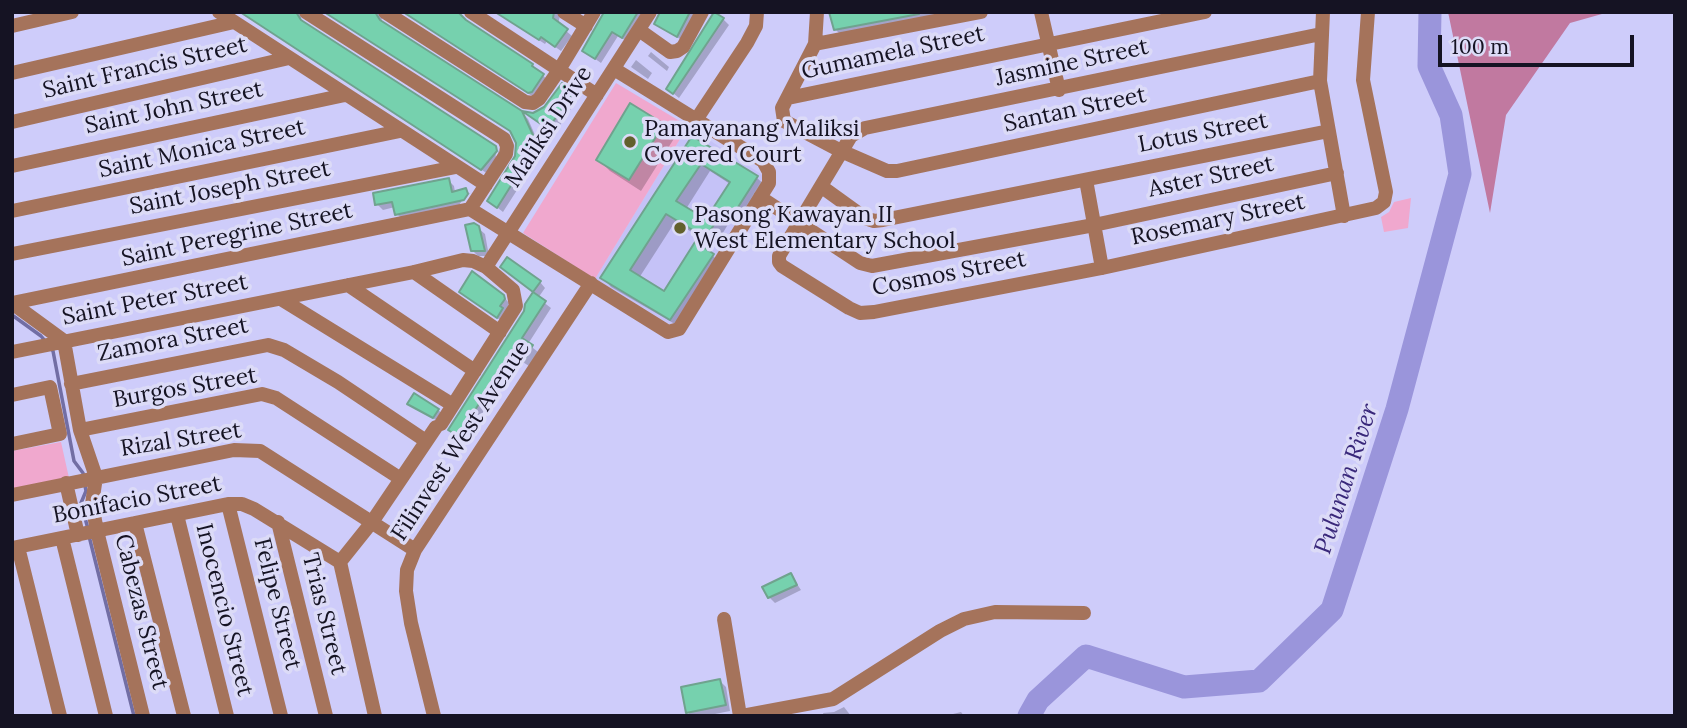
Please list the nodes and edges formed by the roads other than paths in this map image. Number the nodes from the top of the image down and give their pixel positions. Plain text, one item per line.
1 (72, 12) edge
2 (219, 12) edge
3 (306, 12) edge
4 (385, 12) edge
5 (471, 12) edge
6 (564, 12) edge
7 (594, 12) edge
8 (650, 12) edge
9 (702, 12) edge
10 (757, 12) edge
11 (817, 12) edge
12 (981, 12) edge
13 (1041, 12) edge
14 (1205, 12) edge
15 (1323, 12) edge
16 (1368, 12) edge
17 (234, 22) junction
18 (12, 26) edge
19 (586, 26) junction
20 (639, 30) junction
21 (1321, 34) junction
22 (816, 44) junction
23 (1048, 44) junction
24 (289, 58) junction
25 (614, 69) junction
26 (559, 70) junction
27 (12, 73) edge
28 (1320, 81) junction
29 (1059, 90) junction
30 (345, 95) junction
31 (597, 95) junction
32 (788, 98) junction
33 (696, 120) junction
34 (12, 122) edge
35 (400, 131) junction
36 (1329, 131) junction
37 (841, 151) junction
38 (12, 166) edge
39 (456, 167) junction
40 (1337, 173) junction
41 (1086, 180) junction
42 (486, 185) junction
43 (822, 187) junction
44 (760, 197) junction
45 (470, 209) junction
46 (12, 211) edge
47 (1344, 216) junction
48 (798, 223) junction
49 (1094, 225) junction
50 (508, 232) junction
51 (12, 254) edge
52 (486, 267) junction
53 (1102, 268) junction
54 (414, 272) junction
55 (591, 284) junction
56 (348, 285) junction
57 (281, 299) junction
58 (13, 303) edge
59 (500, 332) junction
60 (60, 342) junction
61 (12, 352) edge
62 (475, 371) junction
63 (71, 384) junction
64 (12, 395) edge
65 (453, 405) junction
66 (80, 430) junction
67 (426, 441) junction
68 (12, 444) edge
69 (94, 478) junction
70 (401, 479) junction
71 (71, 482) junction
72 (12, 495) edge
73 (228, 504) junction
74 (177, 515) junction
75 (278, 522) junction
76 (372, 522) junction
77 (135, 523) junction
78 (87, 533) junction
79 (62, 538) junction
80 (15, 547) edge
81 (415, 550) junction
82 (340, 562) junction
83 (1084, 613) dead end
84 (724, 619) dead end
85 (60, 716) edge
86 (106, 716) edge
87 (143, 716) edge
88 (184, 716) edge
89 (227, 716) edge
90 (281, 716) edge
91 (326, 716) edge
92 (375, 716) edge
93 (434, 716) edge
94 (741, 716) edge

1 - 18 street
2 - 17 street
3 - 42 street
4 - 26 street
5 - 26 street
6 - 19 street
7 - 19 street
8 - 20 street
9 - 20 street
10 - 33 street
11 - 22 street
12 - 22 street
13 - 23 street
14 - 23 street, Gumamela Street
15 - 21 street
16 - 47 street, Rosemary Street
17 - 24 street
17 - 27 street
19 - 26 street
20 - 25 street
21 - 28 street
21 - 29 street, Jasmine Street
22 - 32 street
23 - 29 street
23 - 32 street, Gumamela Street
24 - 30 street
24 - 34 street, Saint Francis Street
25 - 31 street, Maliksi Drive
25 - 33 street, Maliksi Drive
26 - 31 street
28 - 36 street
28 - 37 street, Santan Street
29 - 37 street, Jasmine Street
30 - 35 street
30 - 38 street, Saint John Street
31 - 50 street, Maliksi Drive
32 - 37 street, Santan Street
33 - 44 street, Maliksi Drive
35 - 39 street
35 - 46 street, Saint Monica Street
36 - 40 street
36 - 41 street, Lotus Street
37 - 43 street, Jasmine Street
39 - 42 street
39 - 51 street, Saint Joseph Street
40 - 47 street
40 - 49 street, Aster Street
41 - 43 street, Lotus Street
41 - 49 street
42 - 45 street
43 - 48 street, Cosmos Street
44 - 48 street, Aster Street
44 - 55 street, Maliksi Drive
45 - 50 street
45 - 58 street, Saint Peregrine Street
47 - 53 street, Rosemary Street
48 - 49 street, Aster Street
48 - 53 street, Cosmos Street
49 - 53 street
50 - 52 street
50 - 55 street, Maliksi Drive
52 - 54 street, Saint Peter Street
52 - 59 street
54 - 56 street, Saint Peter Street
54 - 59 street
55 - 81 street, Filinvest West Avenue
56 - 57 street, Saint Peter Street
56 - 62 street
57 - 60 street, Saint Peter Street
57 - 65 street, Saint Peter Street
58 - 60 street
59 - 62 street
60 - 61 street, Saint Peter Street
60 - 63 street, Zamora Street
62 - 65 street
63 - 66 street
63 - 67 street, Zamora Street
64 - 68 street
65 - 67 street
66 - 69 street
66 - 70 street, Burgos Street
67 - 70 street
69 - 71 street, Rizal Street
69 - 76 street, Rizal Street
69 - 78 street, Cabezas Street
70 - 76 street
71 - 72 street, Rizal Street
71 - 78 street, Cabezas Street
73 - 74 street, Bonifacio Street
73 - 75 street, Bonifacio Street
73 - 90 street, Felipe Street
74 - 77 street, Bonifacio Street
74 - 89 street, Inocencio Street
75 - 82 street, Bonifacio Street
75 - 91 street, Trias Street
76 - 81 street, Rizal Street
76 - 82 street
77 - 78 street, Bonifacio Street
77 - 88 street
78 - 79 street, Bonifacio Street
78 - 87 street, Cabezas Street
79 - 80 street, Bonifacio Street
79 - 86 street
80 - 85 street
81 - 93 street, Filinvest West Avenue
82 - 92 street
83 - 94 street
84 - 94 street

